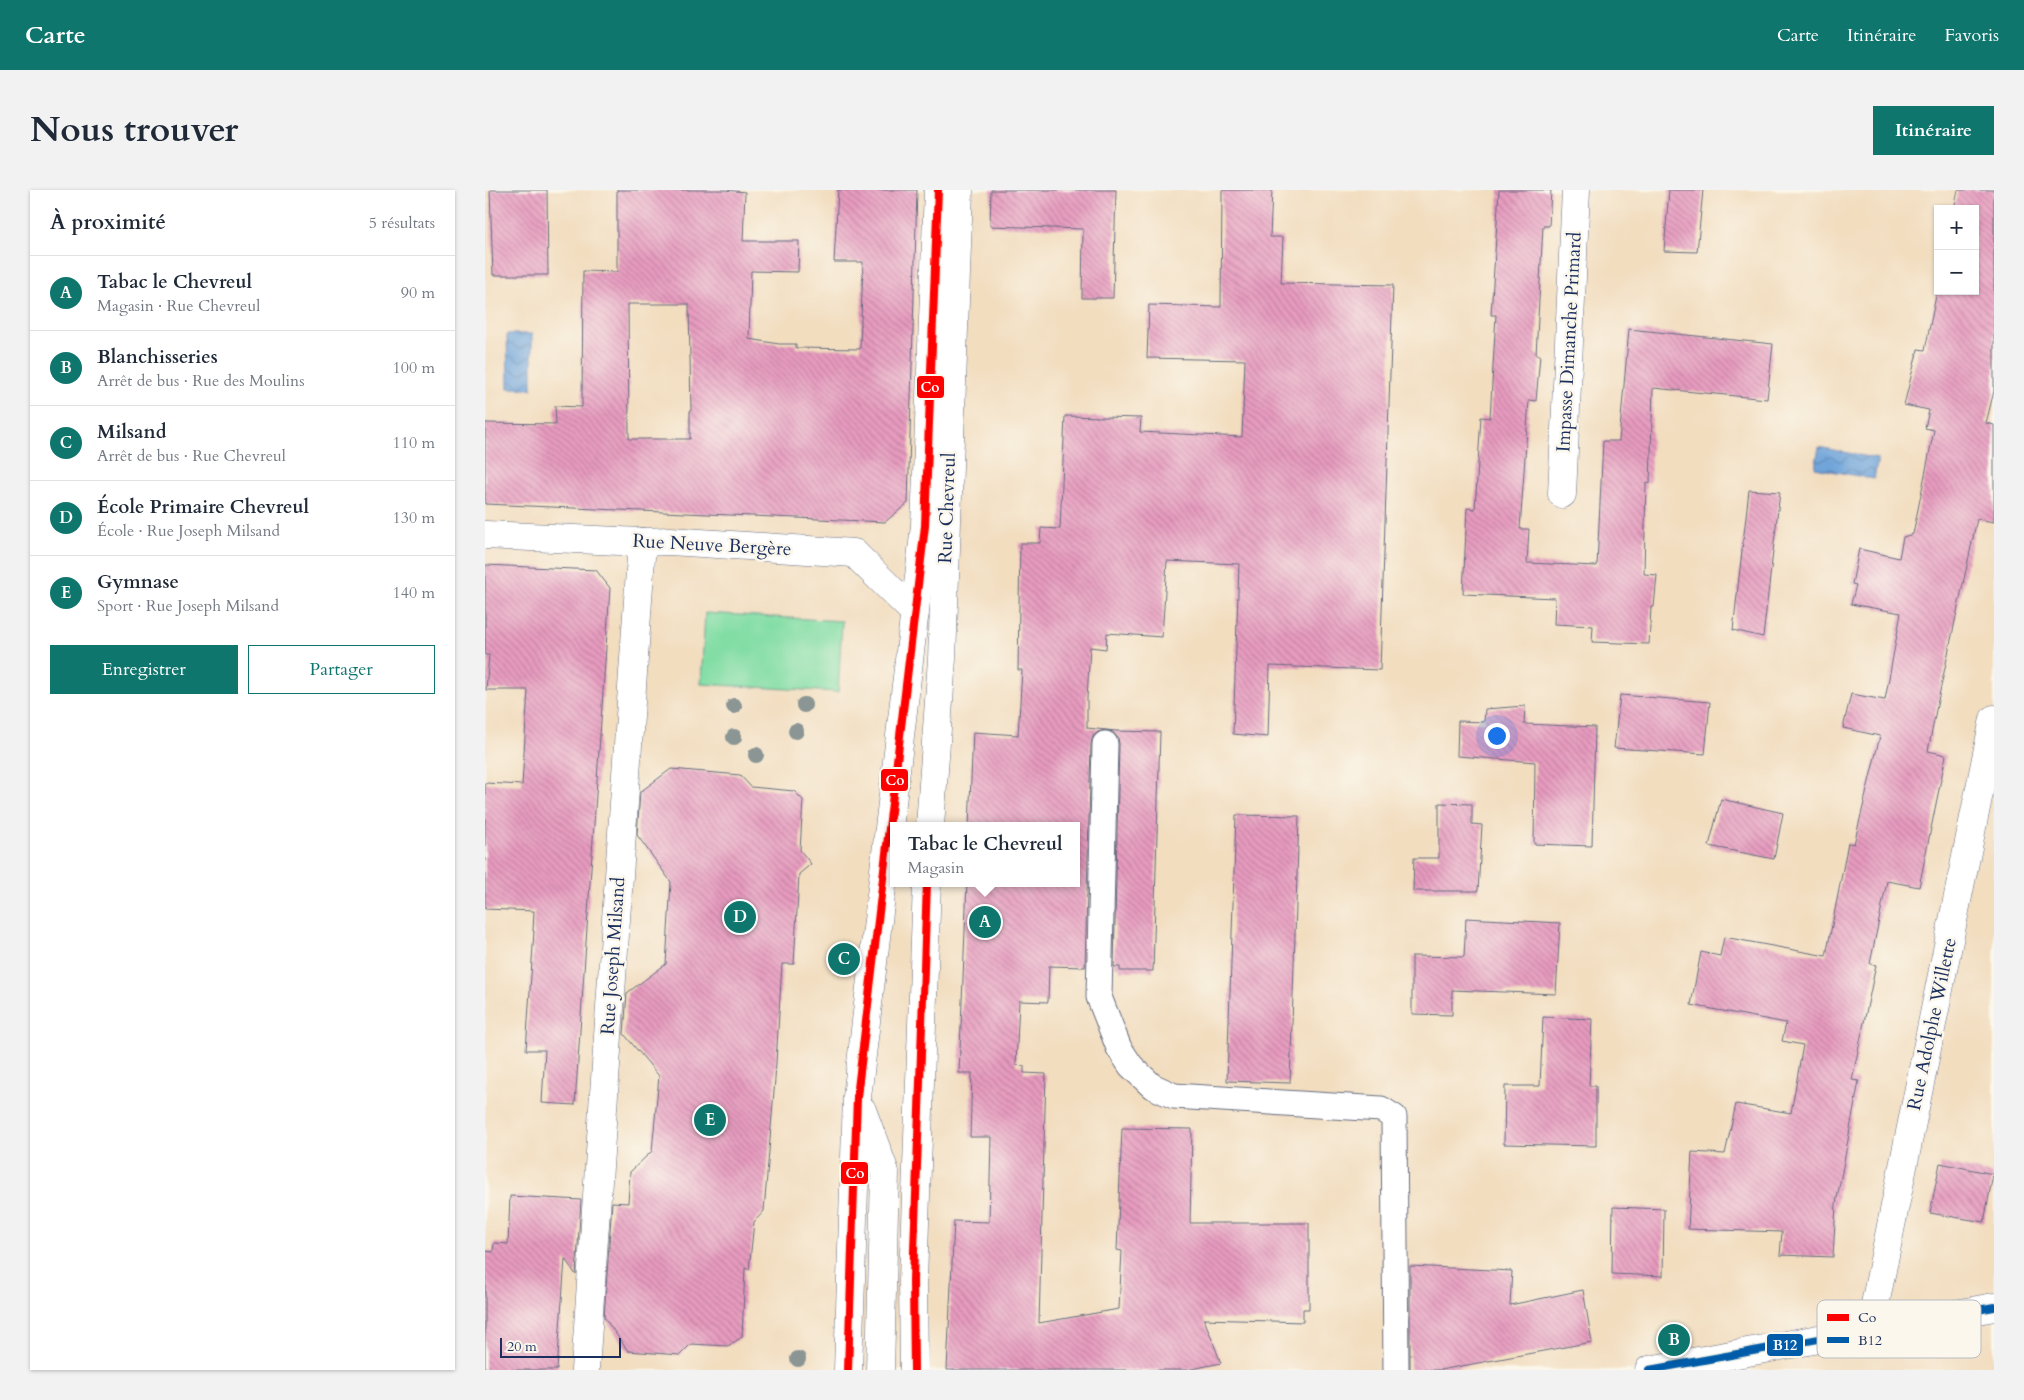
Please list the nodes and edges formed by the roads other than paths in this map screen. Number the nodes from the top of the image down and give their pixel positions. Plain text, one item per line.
1 (938, 190) edge
2 (959, 190) edge
3 (1576, 190) edge
4 (1562, 494) dead end
5 (485, 535) edge
6 (642, 542) junction
7 (915, 613) junction
8 (1994, 720) edge
9 (1105, 744) dead end
10 (930, 822) edge
11 (927, 887) edge
12 (857, 1097) junction
13 (1876, 1300) edge
14 (1994, 1307) edge
15 (1981, 1309) edge
16 (1817, 1339) edge
17 (848, 1369) edge
18 (585, 1370) edge
19 (880, 1370) edge
20 (914, 1370) edge
21 (1396, 1370) edge
22 (1649, 1370) edge

1 - 7 main road, Rue Chevreul
2 - 10 main road, Rue Chevreul
3 - 4 main road, Impasse Dimanche Primard
5 - 6 main road, Rue Neuve Bergère
6 - 7 main road, Rue Neuve Bergère
6 - 18 main road, Rue Joseph Milsand
7 - 12 main road, Rue Chevreul
8 - 13 main road, Rue Adolphe Willette
9 - 21 lane
11 - 20 main road
12 - 17 main road, Rue Chevreul
12 - 19 main road
14 - 15 main road
16 - 22 main road

